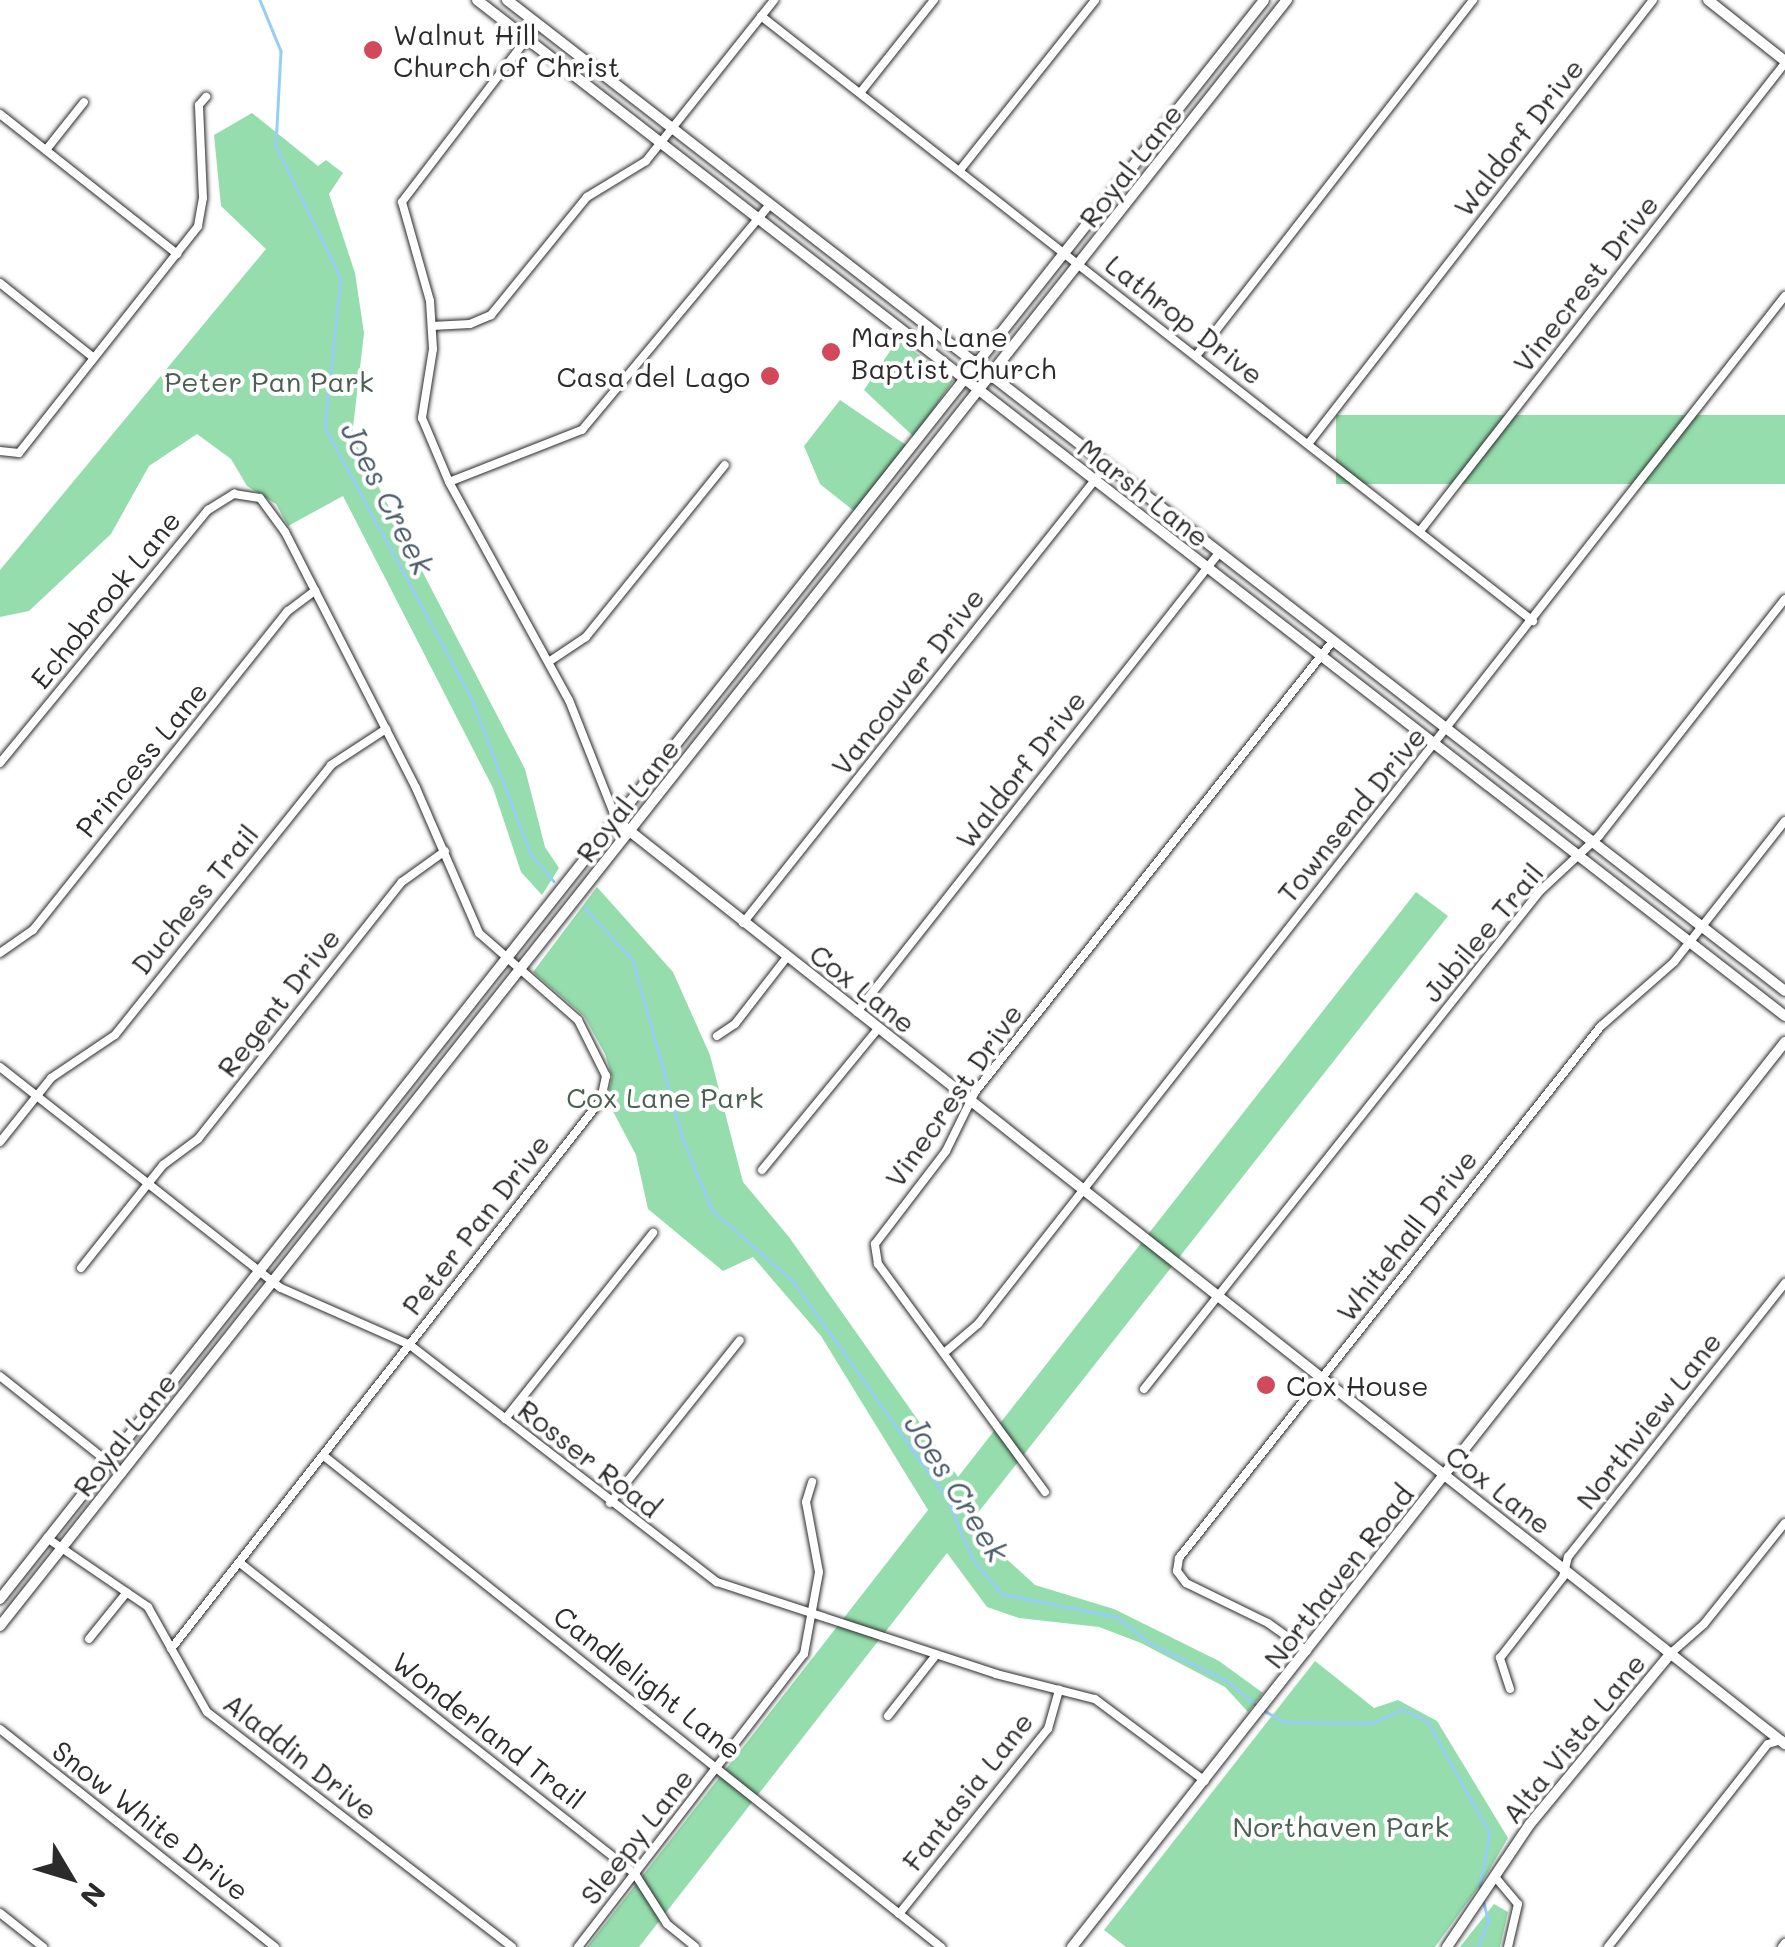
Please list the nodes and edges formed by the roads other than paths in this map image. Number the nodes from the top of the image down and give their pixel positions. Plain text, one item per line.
1 (476, 0) edge
2 (507, 0) edge
3 (774, 0) edge
4 (934, 0) edge
5 (1095, 0) edge
6 (1264, 0) edge
7 (1287, 0) edge
8 (1473, 0) edge
9 (1653, 0) edge
10 (1708, 0) edge
11 (761, 16) junction
12 (538, 24) junction
13 (526, 38) junction
14 (1785, 62) edge
15 (860, 93) junction
16 (206, 97) dead end
17 (84, 102) dead end
18 (0, 114) edge
19 (672, 128) junction
20 (660, 144) junction
21 (46, 150) junction
22 (960, 170) junction
23 (770, 204) junction
24 (758, 220) junction
25 (177, 254) junction
26 (1066, 254) junction
27 (836, 256) junction
28 (1080, 264) junction
29 (824, 272) junction
30 (0, 283) edge
31 (1785, 296) edge
32 (432, 326) junction
33 (1196, 356) junction
34 (94, 358) junction
35 (978, 366) junction
36 (992, 377) junction
37 (965, 382) junction
38 (980, 394) junction
39 (1308, 444) junction
40 (0, 450) edge
41 (725, 466) dead end
42 (1106, 466) junction
43 (449, 482) junction
44 (1094, 482) junction
45 (208, 510) joint
46 (1420, 531) junction
47 (838, 544) junction
48 (852, 554) junction
49 (1218, 554) junction
50 (1206, 569) junction
51 (315, 590) junction
52 (1785, 599) edge
53 (1533, 621) junction
54 (1332, 642) junction
55 (1320, 657) junction
56 (550, 662) junction
57 (700, 714) junction
58 (714, 726) junction
59 (386, 729) junction
60 (1447, 730) junction
61 (1434, 744) junction
62 (0, 763) edge
63 (617, 820) junction
64 (1785, 821) edge
65 (631, 834) junction
66 (1594, 842) junction
67 (444, 851) junction
68 (1581, 856) junction
69 (743, 923) junction
70 (1702, 927) junction
71 (1690, 942) junction
72 (0, 953) edge
73 (787, 958) junction
74 (505, 962) junction
75 (518, 973) junction
76 (1785, 991) edge
77 (856, 1012) junction
78 (1785, 1016) edge
79 (878, 1029) junction
80 (717, 1036) dead end
81 (1785, 1042) edge
82 (0, 1067) edge
83 (36, 1096) junction
84 (970, 1102) junction
85 (0, 1142) edge
86 (762, 1170) dead end
87 (147, 1184) junction
88 (1082, 1190) junction
89 (653, 1232) dead end
90 (82, 1268) dead end
91 (259, 1272) junction
92 (273, 1282) junction
93 (1785, 1283) edge
94 (1218, 1297) junction
95 (740, 1340) dead end
96 (410, 1345) junction
97 (944, 1354) junction
98 (0, 1376) edge
99 (1321, 1378) junction
100 (1144, 1389) dead end
101 (506, 1420) junction
102 (324, 1456) junction
103 (108, 1461) junction
104 (122, 1472) junction
105 (1446, 1475) junction
106 (812, 1482) dead end
107 (1045, 1492) dead end
108 (610, 1503) junction
109 (1785, 1522) edge
110 (47, 1538) junction
111 (62, 1550) junction
112 (240, 1563) junction
113 (1565, 1570) junction
114 (127, 1592) junction
115 (0, 1599) edge
116 (812, 1614) junction
117 (2, 1620) edge
118 (89, 1639) dead end
119 (171, 1649) junction
120 (1307, 1651) junction
121 (1670, 1654) junction
122 (936, 1655) junction
123 (1510, 1689) dead end
124 (1059, 1690) junction
125 (888, 1716) dead end
126 (0, 1729) edge
127 (1784, 1741) edge
128 (720, 1765) junction
129 (1205, 1781) junction
130 (635, 1874) junction
131 (1494, 1881) junction
132 (0, 1913) edge
133 (900, 1914) junction
134 (43, 1947) edge
135 (275, 1947) edge
136 (512, 1947) edge
137 (578, 1947) edge
138 (695, 1947) edge
139 (941, 1947) edge
140 (1072, 1947) edge
141 (1447, 1947) edge
142 (1508, 1947) edge
143 (1608, 1947) edge

1 - 13 main road, Marsh Lane
2 - 12 main road, Marsh Lane
3 - 11 street
4 - 15 street
5 - 22 street
6 - 26 main road, Royal Lane
7 - 28 main road, Royal Lane
8 - 33 street
9 - 39 street, Waldorf Drive
10 - 14 main road
11 - 15 street, Lathrop Drive
11 - 19 street
12 - 13 street, Cox Lane
12 - 19 main road, Marsh Lane
13 - 20 main road, Marsh Lane
13 - 32 street, Cox Lane
14 - 46 street, Vinecrest Drive
15 - 22 street, Lathrop Drive
16 - 25 street
17 - 21 street
18 - 21 street
19 - 20 street
19 - 23 main road, Marsh Lane
20 - 24 main road, Marsh Lane
20 - 32 street
21 - 25 street
22 - 26 street, Lathrop Drive
23 - 24 street
23 - 27 main road, Marsh Lane
24 - 29 main road, Marsh Lane
24 - 43 street
25 - 34 street
26 - 28 street, Lathrop Drive
26 - 35 main road, Royal Lane
27 - 29 main road
27 - 35 main road, Marsh Lane
28 - 33 street, Lathrop Drive
28 - 36 main road, Royal Lane
29 - 37 main road, Marsh Lane
30 - 34 street
31 - 53 street, Townsend Drive
32 - 43 street, Cox Lane
33 - 39 street, Lathrop Drive
34 - 40 street
35 - 36 main road, Marsh Lane
35 - 37 main road, Royal Lane
36 - 38 main road, Royal Lane
36 - 42 main road, Marsh Lane
37 - 38 main road, Marsh Lane
37 - 47 main road, Royal Lane
38 - 44 main road, Marsh Lane
38 - 48 main road, Royal Lane
39 - 46 street, Lathrop Drive
41 - 56 street
42 - 44 street, Vancouver Drive
42 - 49 main road, Marsh Lane
43 - 56 street, Cox Lane
44 - 50 main road, Marsh Lane
44 - 69 street, Vancouver Drive
45 - 51 street, Peter Pan Drive
45 - 62 street, Echobrook Lane
46 - 53 street, Lathrop Drive
47 - 48 main road
47 - 57 main road, Royal Lane
48 - 58 main road, Royal Lane
49 - 50 street, Waldorf Drive
49 - 54 main road, Marsh Lane
50 - 55 main road, Marsh Lane
50 - 77 street, Waldorf Drive
51 - 59 street, Peter Pan Drive
51 - 72 street, Princess Lane
52 - 66 street, Jubilee Trail
53 - 60 street, Townsend Drive
54 - 55 street, Vinecrest Drive
54 - 60 main road, Marsh Lane
55 - 61 main road, Marsh Lane
55 - 84 street, Vinecrest Drive
56 - 63 street, Cox Lane
57 - 58 main road
57 - 63 main road, Royal Lane
58 - 65 main road, Royal Lane
59 - 67 street, Peter Pan Drive
59 - 83 street, Duchess Trail
60 - 61 street, Townsend Drive
60 - 66 main road, Marsh Lane
61 - 68 main road, Marsh Lane
61 - 88 street, Townsend Drive
63 - 65 main road, Cox Lane
63 - 74 main road, Royal Lane
64 - 70 street, Whitehall Drive
65 - 69 main road, Cox Lane
65 - 75 main road, Royal Lane
66 - 68 street, Jubilee Trail
66 - 70 main road, Marsh Lane
67 - 74 street, Peter Pan Drive
67 - 87 street, Regent Drive
68 - 71 main road, Marsh Lane
68 - 94 street, Jubilee Trail
69 - 73 main road, Cox Lane
70 - 71 street, Whitehall Drive
70 - 76 main road, Marsh Lane
71 - 78 main road, Marsh Lane
71 - 99 street, Whitehall Drive
73 - 77 main road, Cox Lane
73 - 80 street
74 - 75 street, Peter Pan Drive
74 - 91 main road, Royal Lane
75 - 92 main road, Royal Lane
75 - 96 street, Peter Pan Drive
77 - 79 main road, Cox Lane
79 - 84 main road, Cox Lane
79 - 86 street
81 - 105 main road, Northaven Road
82 - 83 street, Rosser Road
83 - 85 street, Duchess Trail
83 - 87 street, Rosser Road
84 - 88 main road, Cox Lane
84 - 97 street, Vinecrest Drive
87 - 90 street, Regent Drive
87 - 91 street, Rosser Road
88 - 94 main road, Cox Lane
88 - 97 street, Townsend Drive
89 - 101 street
91 - 92 street, Rosser Road
91 - 103 main road, Royal Lane
92 - 96 street, Rosser Road
92 - 104 main road, Royal Lane
93 - 113 street, Northview Lane
94 - 99 main road, Cox Lane
94 - 100 street, Jubilee Trail
95 - 108 street
96 - 101 street, Rosser Road
96 - 102 street, Peter Pan Drive
97 - 107 street, Vinecrest Drive
98 - 103 street
99 - 105 main road, Cox Lane
99 - 120 street, Whitehall Drive
101 - 108 street, Rosser Road
102 - 112 street, Peter Pan Drive
102 - 128 street, Candlelight Lane
103 - 104 street
103 - 110 main road, Royal Lane
104 - 111 main road, Royal Lane
105 - 113 main road, Cox Lane
105 - 120 main road, Northaven Road
106 - 116 street, Sleepy Lane
108 - 116 street, Rosser Road
109 - 121 street, Alta Vista Lane
110 - 111 street, Aladdin Drive
110 - 115 main road, Royal Lane
111 - 114 street, Aladdin Drive
111 - 117 main road, Royal Lane
112 - 119 street, Peter Pan Drive
112 - 130 street, Wonderland Trail
113 - 121 main road, Cox Lane
113 - 123 street, Northview Lane
114 - 118 street
114 - 119 street, Aladdin Drive
116 - 122 street, Rosser Road
116 - 128 street, Sleepy Lane
119 - 136 street, Aladdin Drive
120 - 129 main road, Northaven Road
121 - 127 main road, Cox Lane
121 - 131 main road, Alta Vista Lane
122 - 124 street, Rosser Road
122 - 125 street
124 - 129 street, Rosser Road
124 - 133 street, Fantasia Lane
126 - 135 street, Snow White Drive
127 - 143 street
128 - 130 street, Sleepy Lane
128 - 133 street, Candlelight Lane
129 - 140 main road, Northaven Road
130 - 137 street, Sleepy Lane
130 - 138 street, Wonderland Trail
131 - 141 main road, Alta Vista Lane
131 - 142 street
132 - 134 street
133 - 139 street, Candlelight Lane

